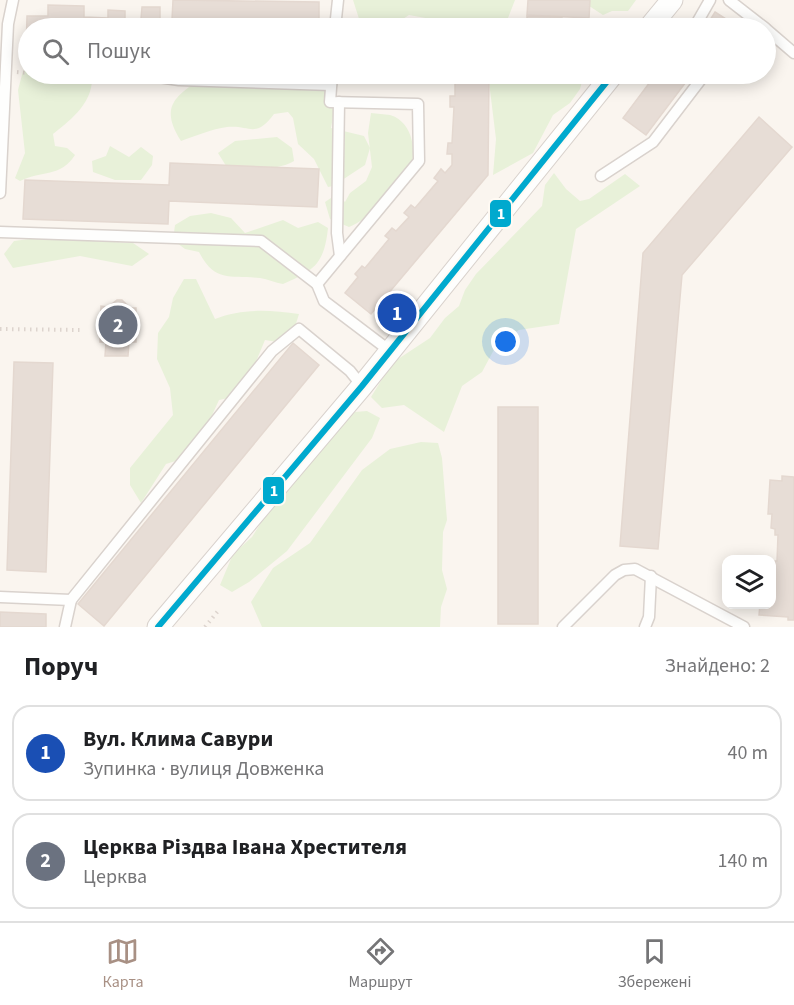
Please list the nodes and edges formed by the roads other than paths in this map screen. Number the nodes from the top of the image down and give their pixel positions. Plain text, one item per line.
1 (13, 0) edge
2 (338, 0) edge
3 (672, 0) edge
4 (710, 0) edge
5 (729, 0) edge
6 (336, 18) edge
7 (657, 18) edge
8 (700, 18) edge
9 (751, 18) edge
10 (776, 38) edge
11 (794, 53) edge
12 (332, 84) edge
13 (605, 84) edge
14 (697, 84) edge
15 (339, 102) junction
16 (601, 176) dead end
17 (0, 193) edge
18 (0, 232) edge
19 (340, 256) junction
20 (317, 284) junction
21 (390, 351) junction
22 (362, 386) junction
23 (651, 576) junction
24 (0, 597) edge
25 (72, 600) junction
26 (65, 627) edge
27 (158, 627) edge
28 (563, 627) edge
29 (645, 627) edge
30 (744, 627) edge

1 - 17 lane
2 - 6 lane
3 - 7 street
4 - 8 lane
5 - 9 lane
10 - 11 lane
12 - 15 lane
13 - 21 street
14 - 16 lane
15 - 19 lane
15 - 19 lane
18 - 20 lane
19 - 20 lane
20 - 21 lane
21 - 22 street
22 - 25 lane
22 - 27 street
23 - 28 lane
23 - 29 lane
23 - 30 lane
24 - 25 lane
25 - 26 lane

